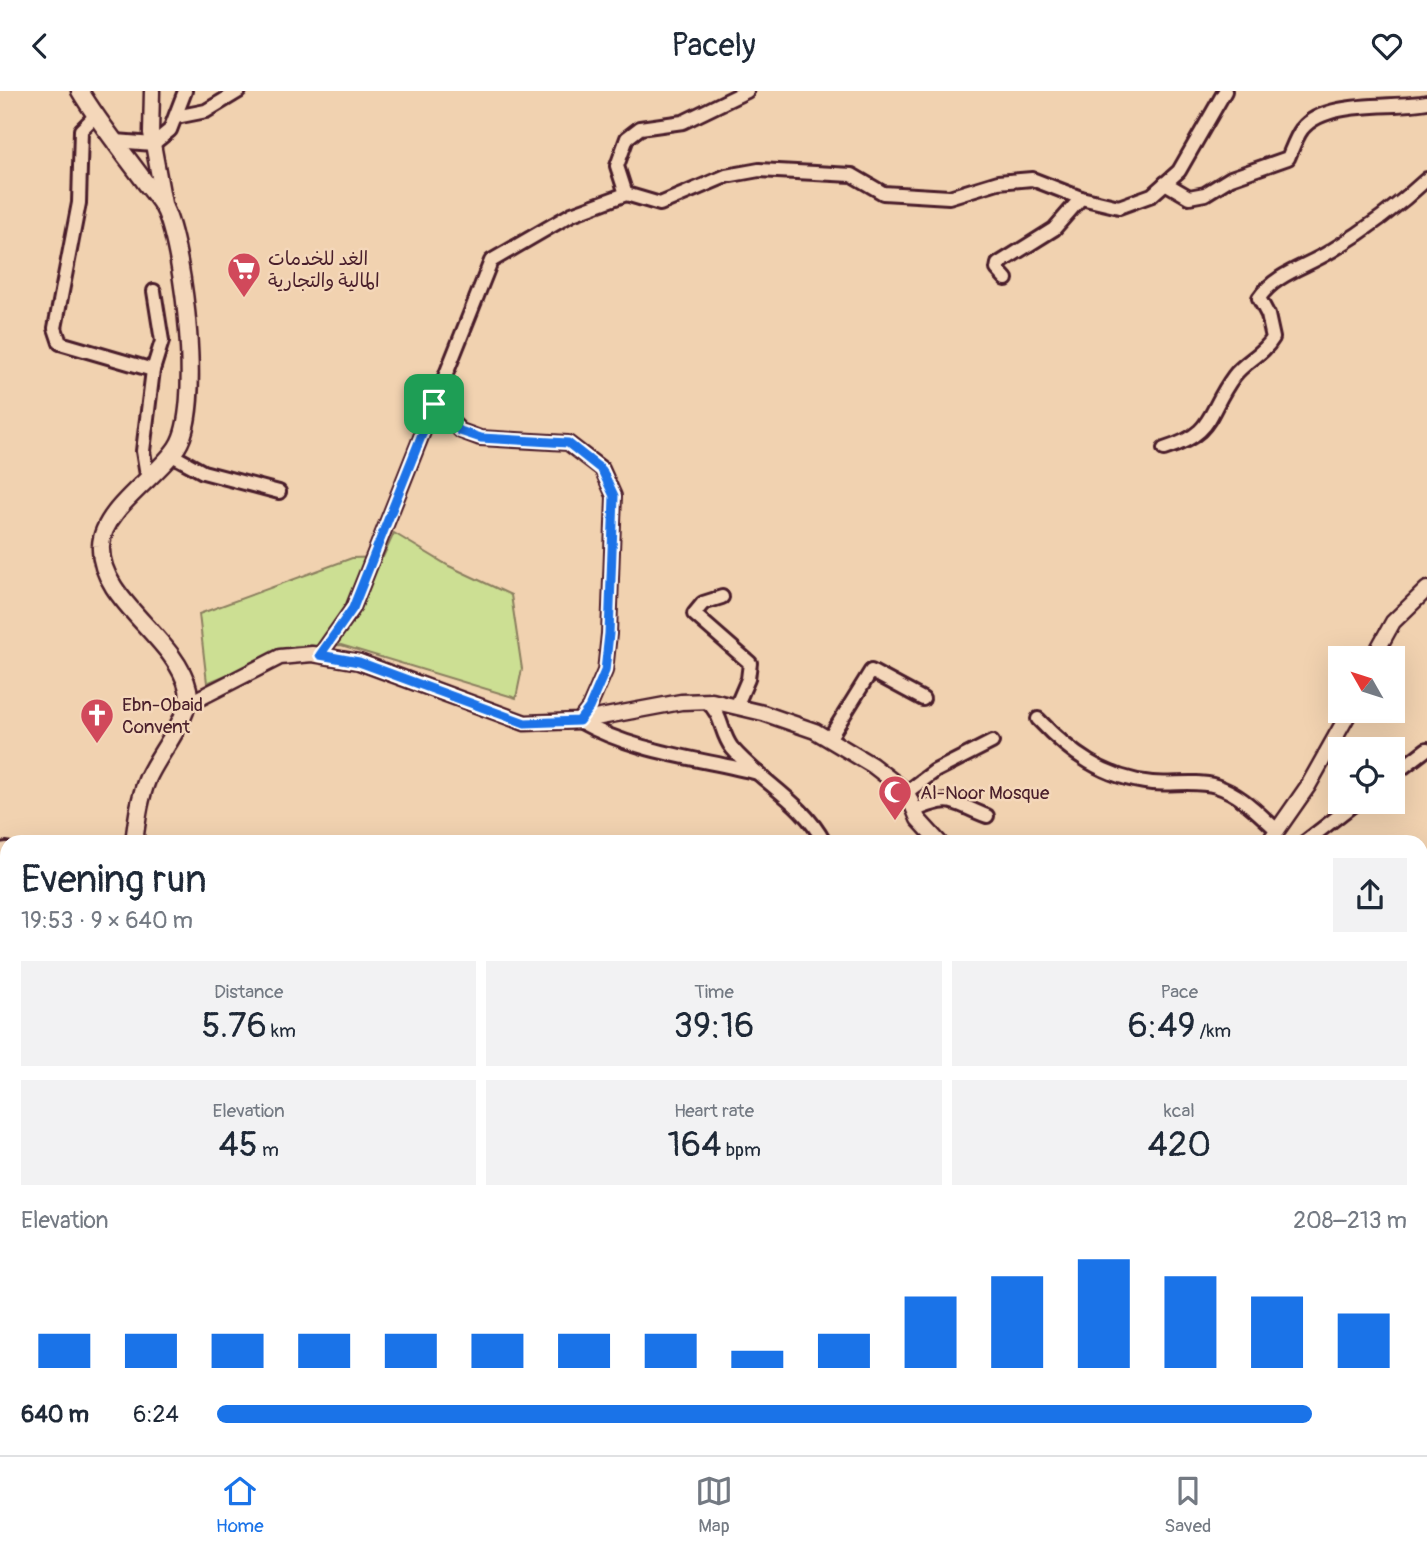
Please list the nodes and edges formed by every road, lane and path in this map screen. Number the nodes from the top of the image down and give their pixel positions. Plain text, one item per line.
1 (80, 91) edge
2 (152, 91) edge
3 (185, 91) edge
4 (239, 91) edge
5 (747, 91) edge
6 (1225, 91) edge
7 (1427, 102) edge
8 (95, 116) junction
9 (176, 117) junction
10 (116, 141) junction
11 (153, 144) junction
12 (1427, 179) edge
13 (1166, 183) junction
14 (626, 194) junction
15 (1081, 198) junction
16 (165, 210) junction
17 (1006, 279) dead end
18 (154, 291) dead end
19 (153, 370) junction
20 (434, 404) junction
21 (1164, 449) dead end
22 (172, 455) junction
23 (148, 481) junction
24 (279, 492) dead end
25 (1427, 589) edge
26 (722, 597) dead end
27 (1380, 646) edge
28 (320, 655) junction
29 (923, 699) dead end
30 (706, 701) junction
31 (188, 704) junction
32 (736, 707) junction
33 (1038, 719) dead end
34 (579, 721) junction
35 (1343, 723) edge
36 (828, 739) junction
37 (992, 742) dead end
38 (1427, 749) edge
39 (1405, 766) edge
40 (758, 773) junction
41 (907, 792) junction
42 (915, 810) junction
43 (1341, 814) edge
44 (987, 816) dead end
45 (135, 835) edge
46 (821, 835) edge
47 (932, 835) edge
48 (1272, 835) edge
49 (1274, 835) edge
50 (1314, 835) edge

1 - 8 main road
2 - 11 street
3 - 9 street
4 - 9 street
5 - 14 street
6 - 13 street
7 - 13 street
8 - 10 main road
8 - 19 street
9 - 11 street
10 - 11 street
10 - 16 main road
11 - 16 street
12 - 21 street
13 - 15 street
14 - 15 street
14 - 20 street
15 - 17 street
16 - 22 main road
18 - 19 street
19 - 23 street
20 - 28 street
20 - 34 street
22 - 23 main road
22 - 24 street
23 - 31 main road
25 - 27 street
26 - 32 street
28 - 31 street
28 - 34 street
29 - 36 street
30 - 32 street
30 - 34 street
30 - 40 street
31 - 45 main road
32 - 36 street
33 - 48 street
34 - 40 street
35 - 49 street
36 - 41 street
37 - 41 street
38 - 39 street
40 - 46 street
41 - 42 street
42 - 44 street
42 - 47 street
43 - 50 street

